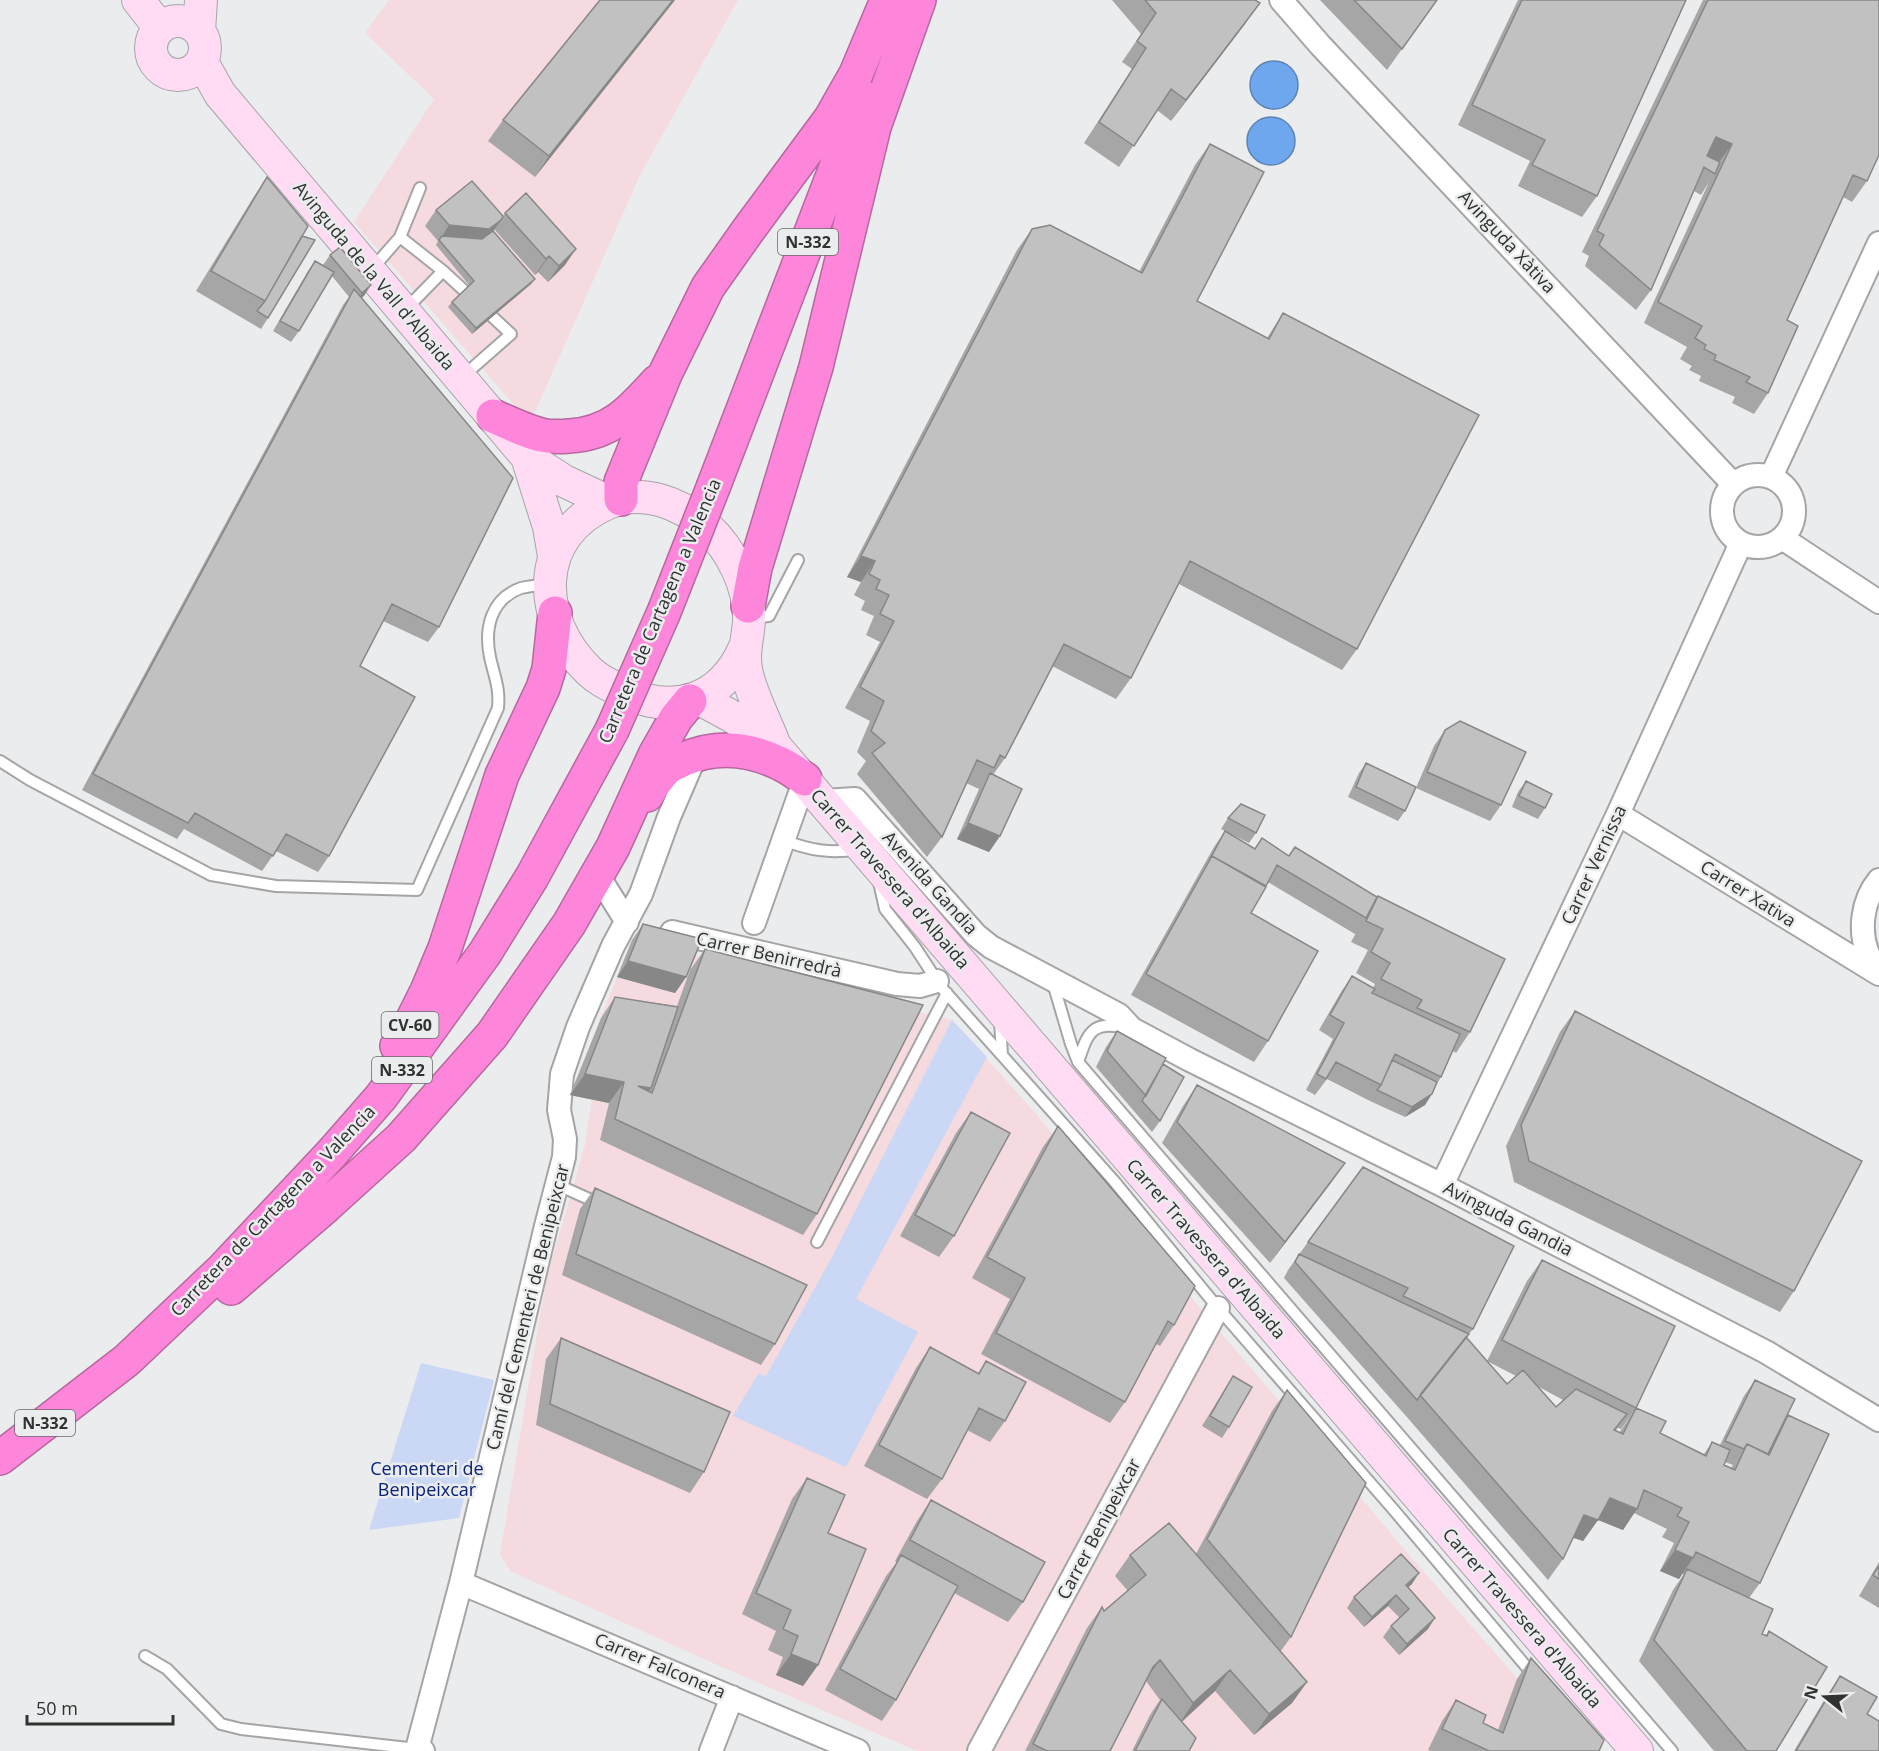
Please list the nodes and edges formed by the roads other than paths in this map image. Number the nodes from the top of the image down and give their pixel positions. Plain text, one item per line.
1 (138, 0) edge
2 (201, 0) edge
3 (887, 0) edge
4 (902, 0) edge
5 (919, 0) edge
6 (1281, 0) edge
7 (181, 20) edge
8 (193, 69) junction
9 (420, 188) dead end
10 (400, 237) junction
11 (1879, 243) edge
12 (443, 271) junction
13 (370, 272) junction
14 (404, 311) junction
15 (666, 372) junction
16 (461, 378) junction
17 (493, 416) junction
18 (527, 457) junction
19 (1771, 477) junction
20 (1733, 484) junction
21 (615, 501) junction
22 (1782, 538) junction
23 (1741, 543) junction
24 (798, 560) dead end
25 (553, 584) junction
26 (1879, 602) edge
27 (749, 612) junction
28 (744, 649) junction
29 (694, 700) junction
30 (775, 746) junction
31 (0, 761) edge
32 (691, 766) dead end
33 (0, 768) edge
34 (15, 770) junction
35 (814, 790) junction
36 (1618, 814) junction
37 (782, 840) junction
38 (869, 854) junction
39 (605, 861) junction
40 (1879, 880) edge
41 (754, 923) dead end
42 (643, 926) junction
43 (1879, 973) edge
44 (1053, 979) junction
45 (942, 987) junction
46 (1000, 1007) junction
47 (1132, 1029) junction
48 (1002, 1055) junction
49 (1078, 1062) junction
50 (558, 1185) junction
51 (1442, 1185) junction
52 (610, 1209) edge
53 (817, 1242) dead end
54 (1218, 1308) junction
55 (127, 1360) junction
56 (91, 1389) junction
57 (1879, 1420) edge
58 (0, 1458) edge
59 (461, 1583) junction
60 (145, 1656) dead end
61 (1545, 1689) edge
62 (732, 1696) junction
63 (420, 1750) edge
64 (711, 1751) edge
65 (858, 1751) edge
66 (979, 1751) edge
67 (1636, 1751) edge
68 (1672, 1751) edge

1 - 7 main road
2 - 7 main road
3 - 15 highway
4 - 55 highway, Carretera de Cartagena a Valencia / N-332, bridge
5 - 27 highway
6 - 20 street, Avinguda Xàtiva
7 - 8 main road
7 - 8 main road
8 - 13 main road, Avinguda de la Vall d'Albaida
9 - 10 lane
10 - 12 lane
10 - 13 lane
11 - 19 street
12 - 14 lane
12 - 16 lane
13 - 14 main road, Avinguda de la Vall d'Albaida
14 - 16 main road, Avinguda de la Vall d'Albaida
15 - 17 highway
15 - 21 highway
16 - 17 main road, Avinguda de la Vall d'Albaida
17 - 18 main road, Avinguda de la Vall d'Albaida
18 - 21 main road, Avinguda de la Vall d'Albaida
18 - 25 main road, Avinguda de la Vall d'Albaida
19 - 20 street
19 - 22 street
20 - 23 street
21 - 25 main road
21 - 27 main road
22 - 23 street
22 - 26 street
23 - 36 street, Carrer Vernissa
24 - 27 lane
25 - 29 main road
25 - 34 lane
25 - 55 highway, CV-60
27 - 28 main road
28 - 29 main road
28 - 30 main road, Carrer Travessera d'Albaida
29 - 30 main road, Carrer Travessera d'Albaida
29 - 39 highway
30 - 35 main road, Carrer Travessera d'Albaida
31 - 34 lane
32 - 42 street, Camí del Cementeri de Benipeixcar
33 - 34 lane
35 - 37 street
35 - 38 main road, Carrer Travessera d'Albaida
35 - 39 highway
35 - 44 street, Avenida Gandia
36 - 43 street, Carrer Xativa
36 - 51 street, Carrer Vernissa
37 - 38 lane
37 - 41 street
38 - 45 lane
38 - 46 main road, Carrer Travessera d'Albaida
39 - 42 street
39 - 56 highway
40 - 43 street
42 - 45 street, Carrer Benirredrà
42 - 50 street, Camí del Cementeri de Benipeixcar
44 - 47 street, Avenida Gandia
44 - 49 lane
45 - 48 lane
45 - 53 lane
46 - 48 lane
46 - 67 main road, Carrer Travessera d'Albaida
47 - 49 lane
47 - 51 street, Avinguda Gandia
48 - 54 lane
49 - 68 lane
50 - 52 lane
50 - 59 street, Camí del Cementeri de Benipeixcar
51 - 57 street, Avinguda Gandia
54 - 61 lane
54 - 66 street, Carrer Benipeixcar
55 - 56 highway, Carretera de Cartagena a Valencia / N-332
56 - 58 highway, Carretera de Cartagena a Valencia / N-332
59 - 62 street, Carrer Falconera
59 - 63 street, Camí del Cementeri de Benipeixcar
60 - 63 lane
62 - 64 street
62 - 65 street, Carrer Falconera

